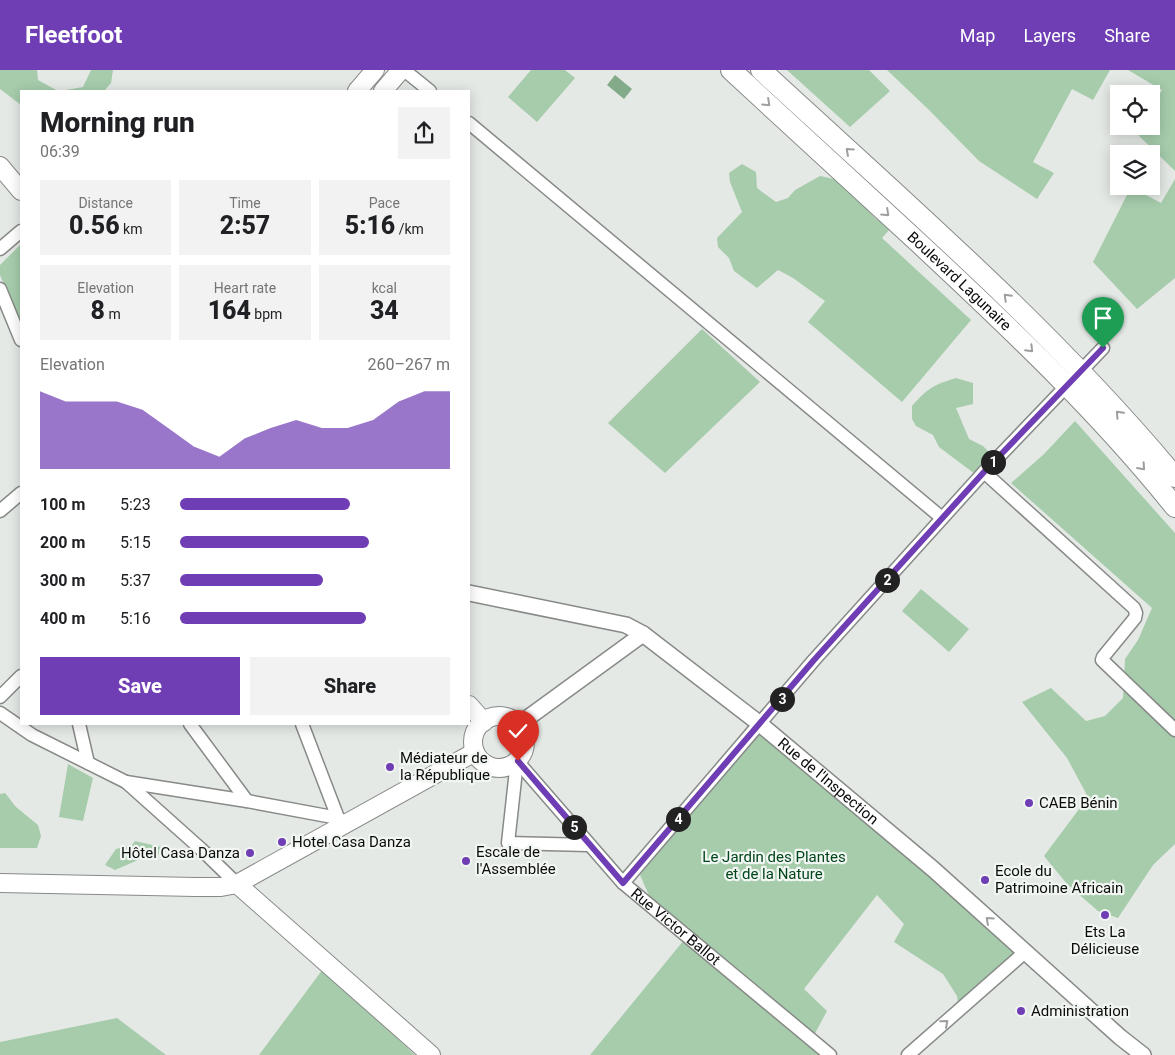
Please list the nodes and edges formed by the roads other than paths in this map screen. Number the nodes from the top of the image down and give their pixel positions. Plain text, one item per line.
1 (375, 70) edge
2 (402, 70) edge
3 (731, 70) edge
4 (761, 70) edge
5 (358, 90) edge
6 (384, 90) edge
7 (429, 90) edge
8 (470, 124) edge
9 (0, 166) edge
10 (20, 190) edge
11 (20, 232) edge
12 (0, 249) edge
13 (1, 297) edge
14 (20, 338) edge
15 (1103, 348) dead end
16 (1073, 379) junction
17 (984, 472) junction
18 (1175, 477) edge
19 (20, 494) edge
20 (1175, 507) edge
21 (0, 511) edge
22 (942, 518) junction
23 (470, 593) edge
24 (643, 634) junction
25 (20, 677) edge
26 (0, 697) edge
27 (470, 705) edge
28 (0, 713) edge
29 (484, 722) junction
30 (760, 724) junction
31 (79, 725) edge
32 (191, 725) edge
33 (302, 725) edge
34 (518, 725) junction
35 (1175, 730) edge
36 (476, 752) junction
37 (518, 761) junction
38 (88, 763) junction
39 (126, 782) junction
40 (247, 801) junction
41 (342, 821) junction
42 (588, 845) junction
43 (0, 883) edge
44 (623, 883) junction
45 (237, 884) junction
46 (1025, 952) junction
47 (431, 1055) edge
48 (830, 1055) edge
49 (908, 1055) edge
50 (1143, 1055) edge

1 - 5 main road
2 - 6 main road
2 - 7 street
3 -> 16 highway, Boulevard Lagunaire
16 -> 4 highway, Boulevard Lagunaire
8 - 22 street
9 - 10 main road
11 - 12 street
13 - 14 street
15 - 16 street
16 - 17 street
18 -> 16 highway, Boulevard Lagunaire
16 -> 20 highway, Boulevard Lagunaire
17 - 22 street
17 - 35 street
19 - 21 street
22 - 30 street
23 - 24 street, Rue de l'Inspection
24 - 30 street, Rue de l'Inspection
24 - 34 street
25 - 26 street
27 - 29 main road
28 - 38 street
29 - 34 main road
29 - 36 main road
30 - 44 street
46 -> 30 street, Rue de l'Inspection
31 - 38 street
32 - 40 street
33 - 41 street
34 - 37 main road
36 - 37 main road
36 - 41 main road
37 - 42 street, Rue Victor Ballot
37 - 42 street
38 - 39 street
39 - 40 street
39 - 45 street
40 - 41 street
41 - 45 main road
42 - 44 street, Rue Victor Ballot
43 - 45 main road
44 - 48 street, Rue Victor Ballot
45 - 47 main road
49 -> 46 street
46 - 50 street, Rue de l'Inspection

